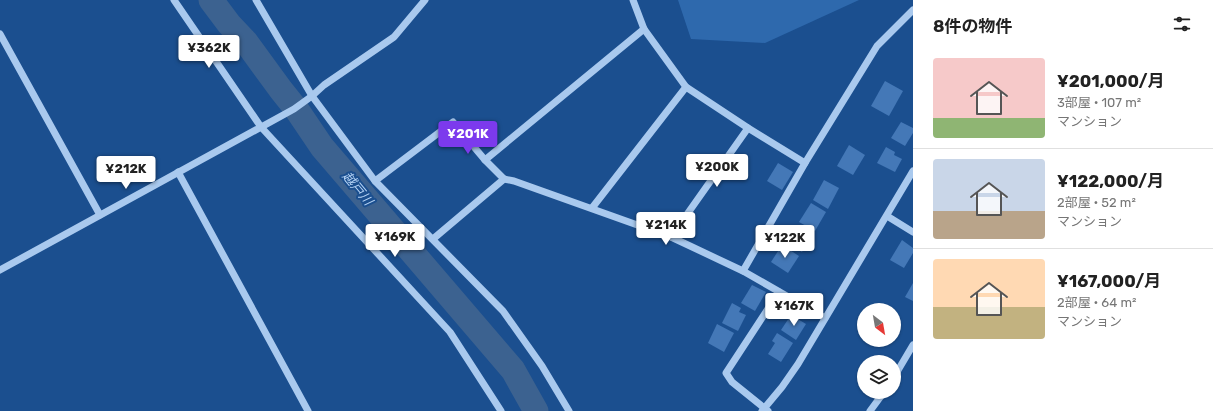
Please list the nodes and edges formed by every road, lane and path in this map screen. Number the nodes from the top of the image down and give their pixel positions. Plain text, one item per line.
1 (174, 0) edge
2 (256, 0) edge
3 (425, 0) edge
4 (633, 0) edge
5 (913, 10) edge
6 (644, 29) junction
7 (0, 34) edge
8 (686, 87) junction
9 (312, 96) junction
10 (261, 127) junction
11 (748, 128) junction
12 (485, 160) junction
13 (805, 163) junction
14 (913, 170) edge
15 (178, 172) junction
16 (504, 179) junction
17 (375, 181) junction
18 (592, 208) junction
19 (100, 216) junction
20 (887, 216) junction
21 (913, 232) edge
22 (671, 238) junction
23 (433, 239) junction
24 (0, 270) edge
25 (743, 271) junction
26 (779, 292) junction
27 (825, 318) junction
28 (913, 345) edge
29 (901, 365) edge
30 (879, 399) edge
31 (765, 410) edge
32 (308, 411) edge
33 (501, 411) edge
34 (569, 411) edge
35 (870, 411) edge

1 - 10 street
2 - 9 street
3 - 9 street
4 - 6 street
5 - 13 street
6 - 8 street
6 - 12 street
7 - 19 street
8 - 11 street
8 - 18 street
9 - 10 street
9 - 17 street
10 - 15 street
10 - 33 street
11 - 13 street
11 - 22 street
12 - 16 street
12 - 17 street
13 - 25 street
14 - 20 street
15 - 19 street
15 - 32 street
16 - 18 street
16 - 23 street
17 - 23 street
18 - 22 street
19 - 24 street
20 - 21 street
20 - 27 street
22 - 25 street
23 - 34 street
25 - 26 street
26 - 27 street
26 - 31 street
27 - 31 street
28 - 29 street
30 - 35 street

